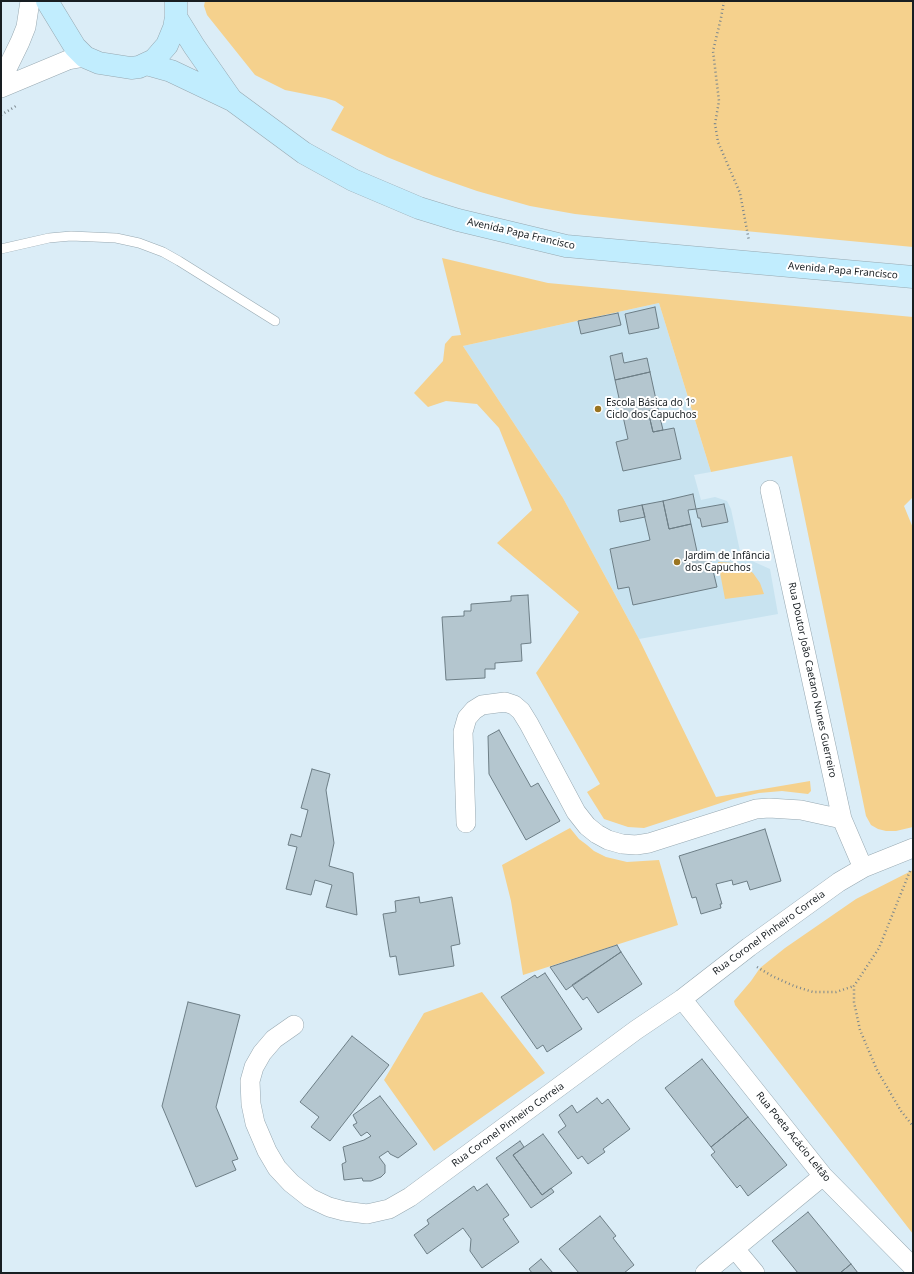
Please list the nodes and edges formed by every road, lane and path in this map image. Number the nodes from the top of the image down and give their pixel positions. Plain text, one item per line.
1 (30, 1) edge
2 (47, 1) edge
3 (724, 1) edge
4 (176, 9) edge
5 (85, 57) junction
6 (146, 64) junction
7 (1, 81) edge
8 (1, 88) edge
9 (232, 100) junction
10 (1, 249) edge
11 (753, 263) junction
12 (913, 277) edge
13 (275, 321) dead end
14 (770, 490) dead end
15 (842, 819) junction
16 (466, 823) dead end
17 (907, 850) edge
18 (863, 868) junction
19 (740, 954) junction
20 (854, 986) junction
21 (682, 999) junction
22 (294, 1024) dead end
23 (913, 1126) edge
24 (823, 1176) junction
25 (735, 1248) junction
26 (913, 1268) edge
27 (705, 1273) edge
28 (755, 1273) edge

1 - 7 street
2 - 5 main road
3 - 11 path
4 - 6 main road
4 - 9 main road, Avenida Papa Francisco
5 - 6 main road
5 - 8 street
6 - 9 main road, Avenida Papa Francisco
9 - 11 main road, Avenida Papa Francisco
10 - 13 lane
11 - 12 main road, Avenida Papa Francisco
14 - 15 street, Rua Doutor João Caetano Nunes Guerreiro
15 - 16 street
15 - 18 street, Rua Doutor João Caetano Nunes Guerreiro
17 - 18 street, Rua Coronel Pinheiro Correia
17 - 20 path
18 - 19 street, Rua Coronel Pinheiro Correia
19 - 20 path
19 - 21 street, Rua Coronel Pinheiro Correia
20 - 23 path
21 - 22 street, Rua Coronel Pinheiro Correia
21 - 24 street, Rua Poeta Acácio Leitão
24 - 25 street
24 - 26 street, Rua Poeta Acácio Leitão
25 - 27 street
25 - 28 street

